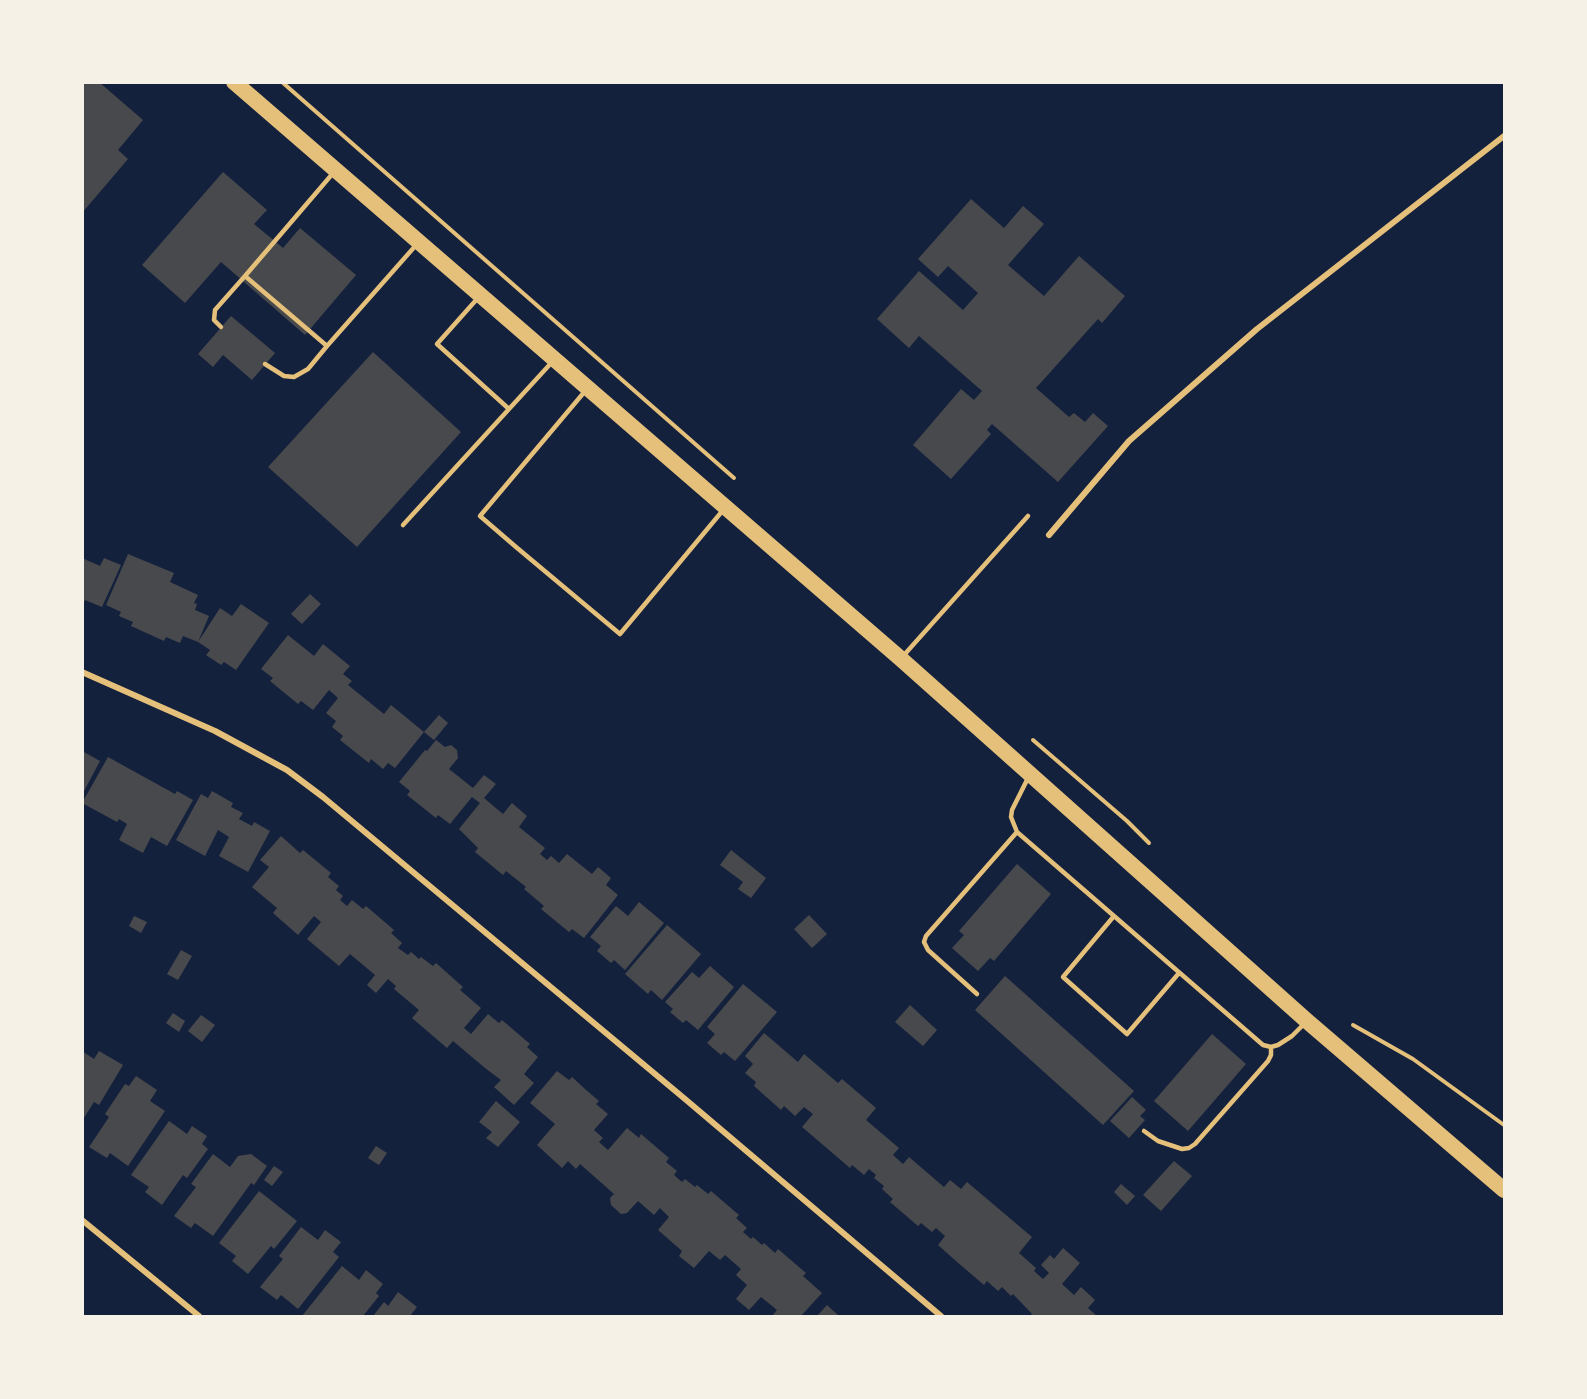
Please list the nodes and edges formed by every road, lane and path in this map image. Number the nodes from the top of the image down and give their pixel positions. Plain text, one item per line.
1 (234, 82) edge
2 (1504, 136) edge
3 (336, 171) junction
4 (419, 242) junction
5 (245, 276) junction
6 (481, 295) junction
7 (221, 327) dead end
8 (327, 346) junction
9 (555, 359) junction
10 (265, 364) dead end
11 (588, 388) junction
12 (509, 409) junction
13 (726, 506) junction
14 (1028, 516) dead end
15 (403, 525) dead end
16 (1049, 535) dead end
17 (901, 658) junction
18 (82, 672) edge
19 (1030, 774) junction
20 (1017, 832) junction
21 (1114, 916) junction
22 (1179, 973) junction
23 (977, 994) dead end
24 (1307, 1021) junction
25 (1351, 1024) dead end
26 (1271, 1047) junction
27 (1504, 1125) edge
28 (1144, 1131) dead end
29 (1504, 1190) edge
30 (82, 1220) edge
31 (199, 1317) edge
32 (941, 1317) edge

1 - 3 highway
2 - 16 street
3 - 4 highway
3 - 5 lane
4 - 6 highway
4 - 8 lane
5 - 7 lane
5 - 8 lane
6 - 9 highway
6 - 12 lane
8 - 10 lane
9 - 11 highway
9 - 12 lane
11 - 13 highway
11 - 13 lane
12 - 15 lane
13 - 17 highway
14 - 17 lane
17 - 19 highway
18 - 32 street
19 - 20 lane
19 - 24 highway
20 - 21 lane
20 - 23 lane
21 - 22 lane
21 - 22 lane
22 - 26 lane
24 - 26 lane
24 - 29 highway
25 - 27 path
26 - 28 lane
30 - 31 street

